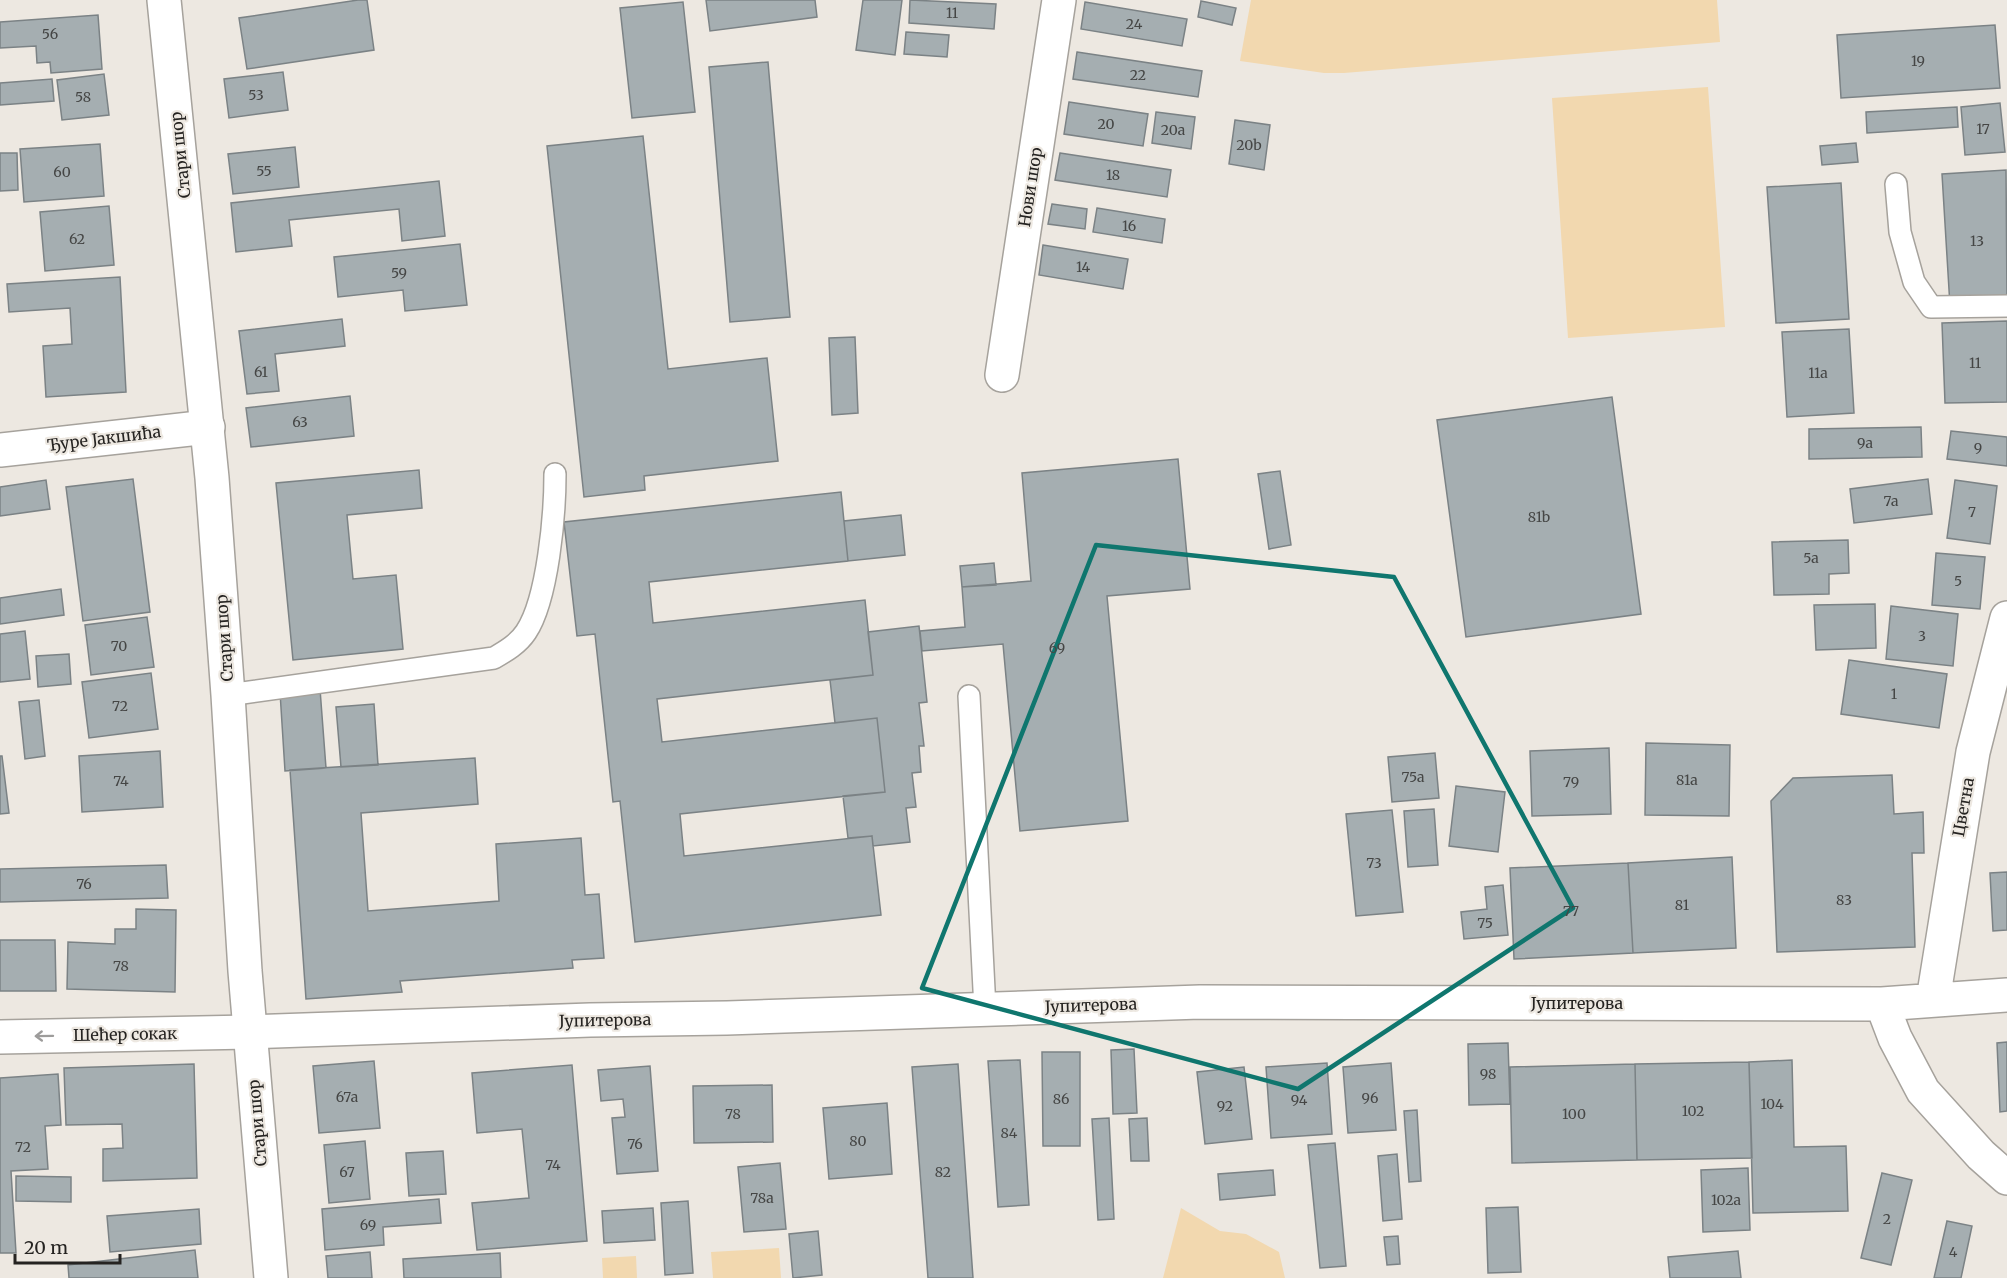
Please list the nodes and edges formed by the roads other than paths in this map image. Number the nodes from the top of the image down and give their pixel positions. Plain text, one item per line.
1 (164, 0) edge
2 (1059, 0) edge
3 (1896, 184) dead end
4 (2007, 306) edge
5 (1002, 375) dead end
6 (208, 427) junction
7 (0, 450) edge
8 (555, 474) dead end
9 (2007, 618) edge
10 (228, 695) junction
11 (969, 696) dead end
12 (2007, 995) edge
13 (1933, 1000) junction
14 (1882, 1004) junction
15 (985, 1009) junction
16 (249, 1032) junction
17 (0, 1037) edge
18 (2007, 1178) edge
19 (271, 1278) edge

1 - 6 street, Стари шор
2 - 5 street, Нови шор
3 - 4 lane
6 - 7 street, Ђуре Јакшића
6 - 10 street, Стари шор
8 - 10 lane
9 - 13 street, Цветна
10 - 16 street, Стари шор
11 - 15 lane
12 - 13 street, Јупитерова
13 - 14 street, Јупитерова
14 - 15 street, Јупитерова
14 - 18 street
15 - 16 street, Јупитерова
16 -> 17 street, Шећер сокак
16 - 19 street, Стари шор

